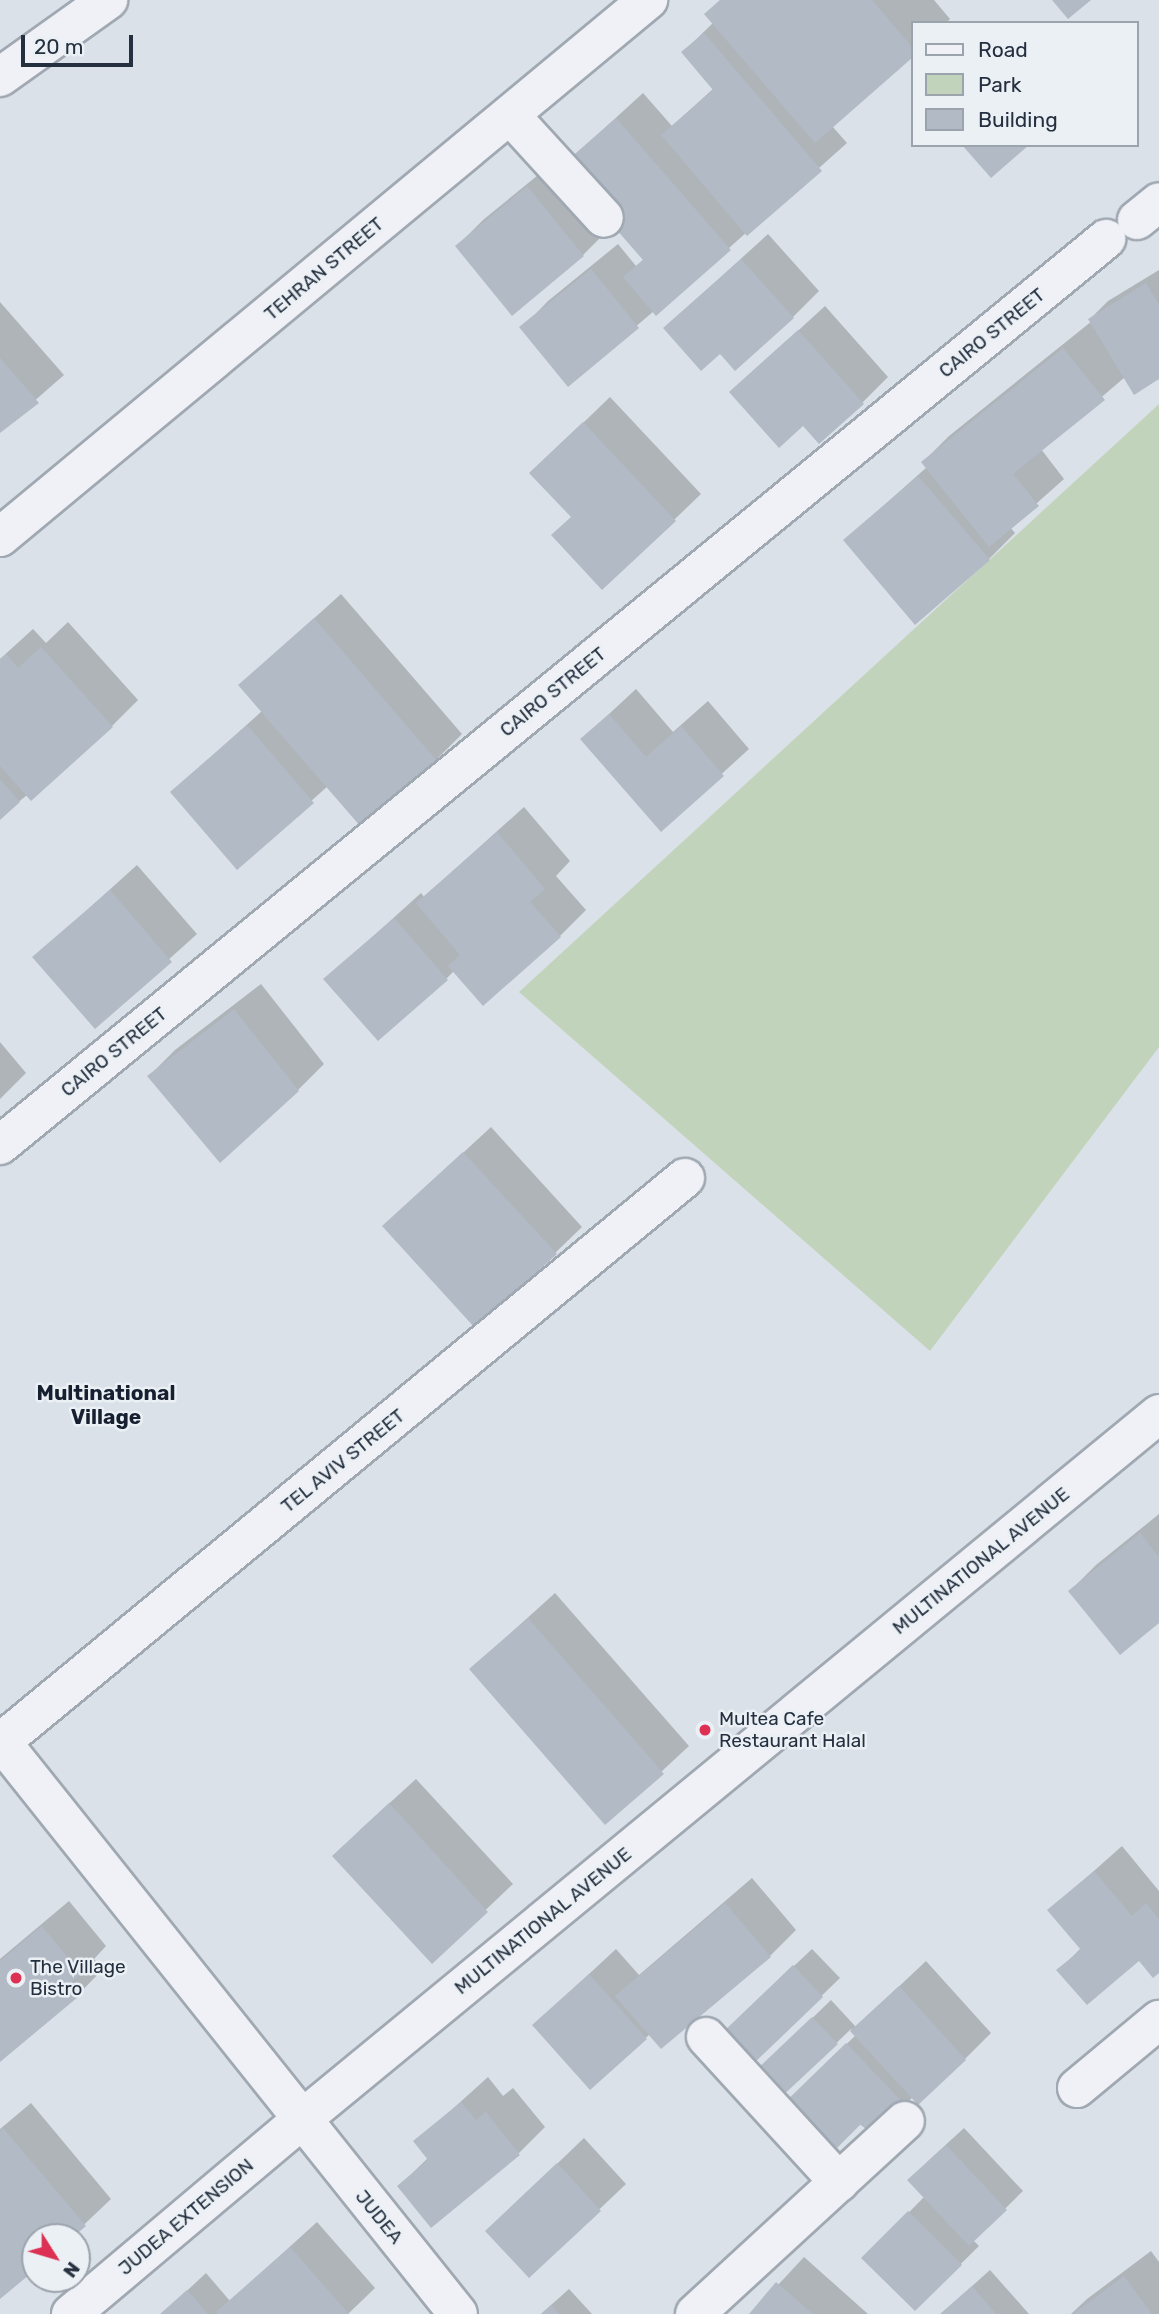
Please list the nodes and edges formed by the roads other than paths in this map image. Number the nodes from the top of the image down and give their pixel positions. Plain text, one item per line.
1 (108, 0) edge
2 (648, 0) edge
3 (0, 77) edge
4 (510, 115) junction
5 (604, 218) dead end
6 (1134, 220) edge
7 (0, 537) edge
8 (0, 1145) edge
9 (685, 1178) dead end
10 (1159, 1414) edge
11 (0, 1742) edge
12 (1159, 2020) edge
13 (706, 2037) dead end
14 (1077, 2088) dead end
15 (301, 2120) junction
16 (905, 2120) dead end
17 (839, 2182) junction
18 (71, 2314) edge
19 (458, 2314) edge
20 (695, 2314) edge

1 - 3 street
2 - 4 street, TEHRAN STREET
4 - 5 street
4 - 7 street, TEHRAN STREET
6 - 8 street, CAIRO STREET
9 - 11 street, TEL AVIV STREET
10 - 15 street, MULTINATIONAL AVENUE
11 - 15 street
12 - 14 street
13 - 17 street
15 - 18 street, JUDEA EXTENSION
15 - 19 street, JUDEA
16 - 17 street
17 - 20 street

